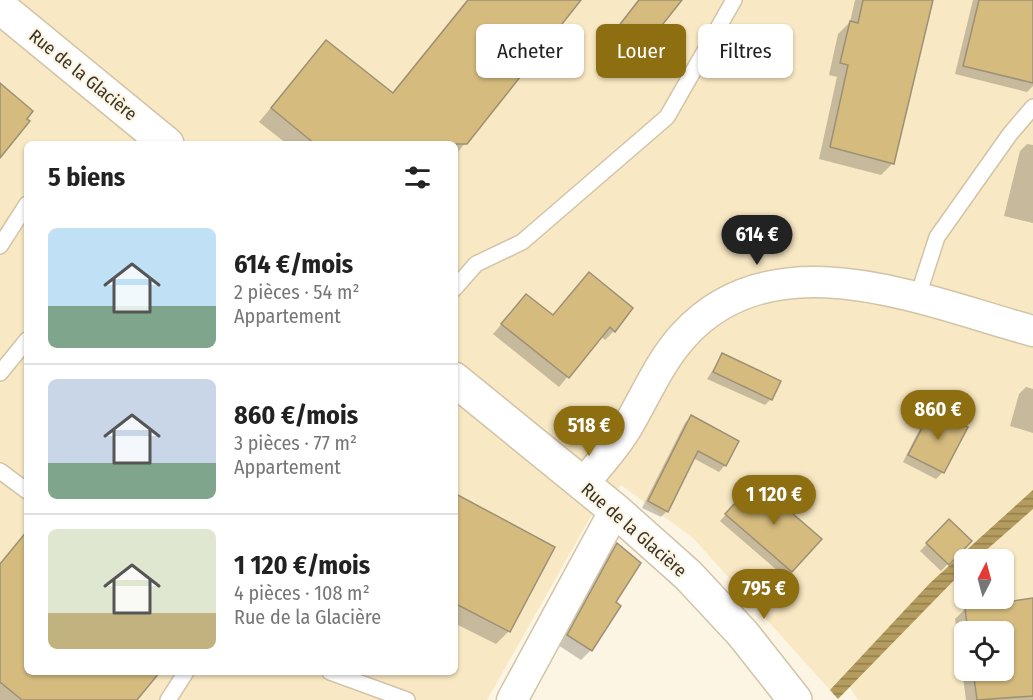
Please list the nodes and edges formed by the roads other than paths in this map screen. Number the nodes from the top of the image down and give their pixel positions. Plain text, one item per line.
1 (734, 0) edge
2 (0, 7) edge
3 (1033, 107) edge
4 (163, 141) edge
5 (24, 209) edge
6 (0, 246) edge
7 (458, 284) edge
8 (917, 299) junction
9 (1033, 330) edge
10 (24, 344) edge
11 (0, 373) edge
12 (458, 382) edge
13 (0, 471) edge
14 (582, 485) junction
15 (24, 489) edge
16 (615, 510) junction
17 (184, 675) edge
18 (338, 675) edge
19 (168, 700) edge
20 (407, 700) edge
21 (512, 700) edge
22 (795, 700) edge

1 - 7 lane
2 - 4 street, Rue de la Glacière
3 - 8 lane
5 - 6 lane
8 - 9 street
8 - 14 street
10 - 11 lane
12 - 14 street, Rue de la Glacière
13 - 15 lane
14 - 16 street, Rue de la Glacière
16 - 21 street
16 - 22 street, Rue de la Glacière
17 - 19 lane
18 - 20 lane

